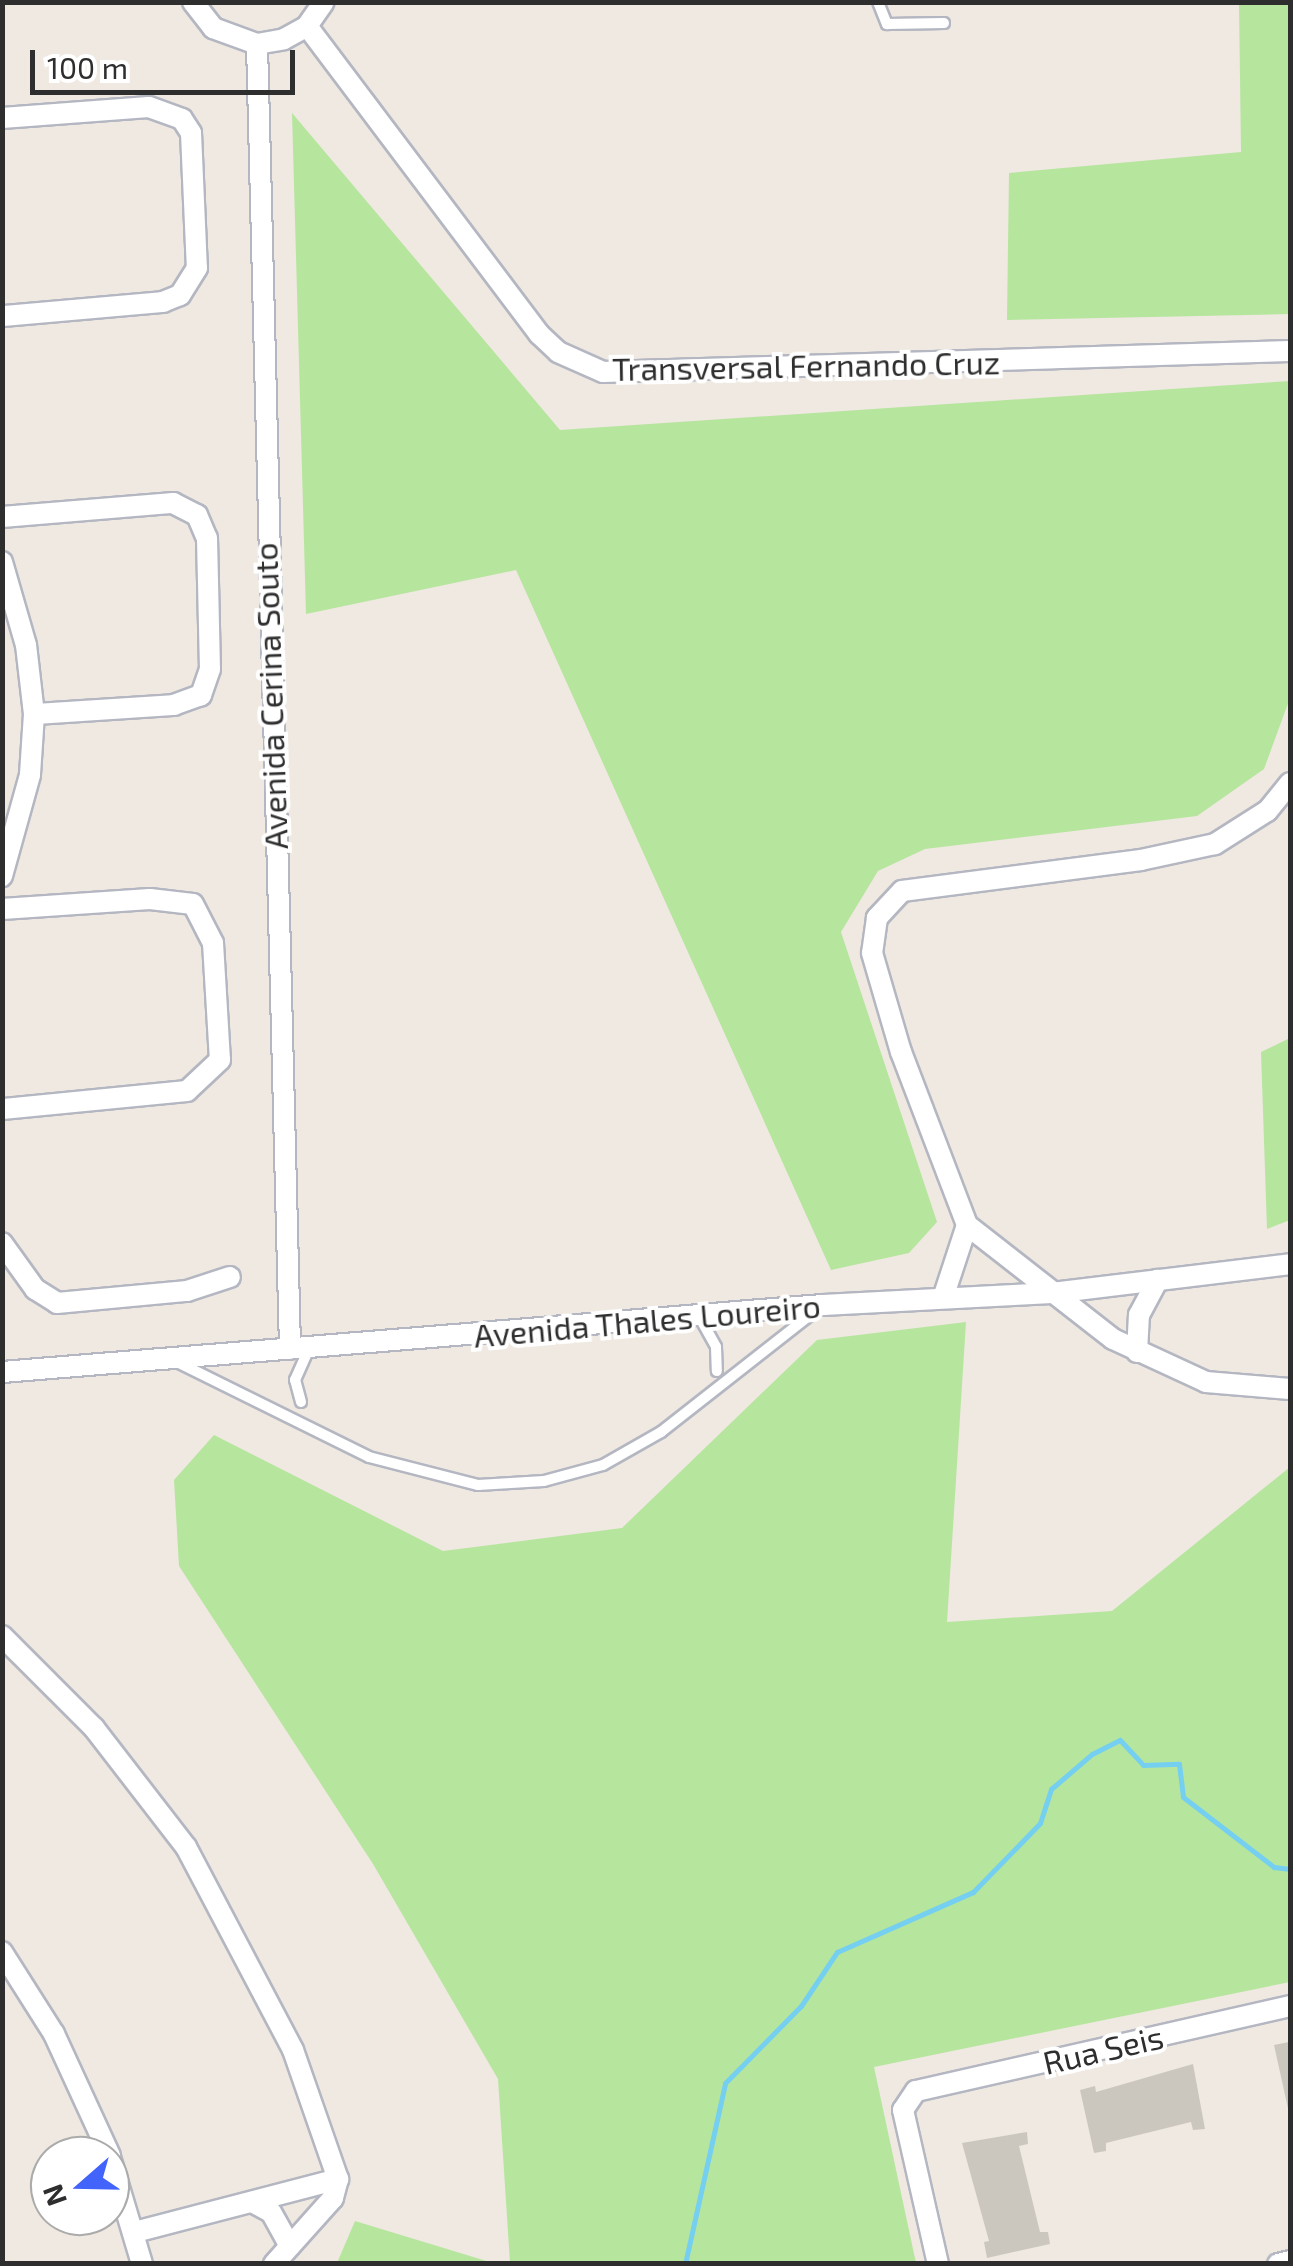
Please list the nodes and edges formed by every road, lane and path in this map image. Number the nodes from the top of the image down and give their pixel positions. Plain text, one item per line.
1 (324, 2) edge
2 (878, 2) edge
3 (191, 5) edge
4 (944, 23) dead end
5 (308, 26) junction
6 (257, 44) junction
7 (2, 118) edge
8 (2, 316) edge
9 (1290, 350) edge
10 (2, 517) edge
11 (2, 562) edge
12 (34, 714) junction
13 (1290, 783) edge
14 (2, 876) edge
15 (2, 909) edge
16 (2, 1109) edge
17 (967, 1225) junction
18 (2, 1244) edge
19 (1290, 1264) edge
20 (230, 1277) dead end
21 (1158, 1280) junction
22 (1052, 1293) junction
23 (943, 1298) junction
24 (823, 1305) junction
25 (698, 1315) junction
26 (1137, 1344) junction
27 (300, 1348) junction
28 (168, 1358) junction
29 (717, 1371) dead end
30 (2, 1372) edge
31 (1290, 1389) edge
32 (301, 1402) dead end
33 (2, 1636) edge
34 (2, 1952) edge
35 (1290, 2006) edge
36 (101, 2136) edge
37 (338, 2179) junction
38 (252, 2202) junction
39 (130, 2217) edge
40 (135, 2232) junction
41 (290, 2246) junction
42 (1290, 2261) edge
43 (142, 2264) edge
44 (274, 2264) edge
45 (938, 2264) edge
46 (1278, 2264) edge

1 - 5 street
2 - 4 lane
3 - 6 street
5 - 6 street
5 - 9 street, Transversal Fernando Cruz
6 - 27 street, Avenida Cerina Souto
7 - 8 street
10 - 12 street
11 - 12 street
12 - 14 street
13 - 17 street
15 - 16 street
17 - 22 street
17 - 23 street
18 - 20 street
19 - 21 street, Avenida Thales Loureiro
21 - 22 street, Avenida Thales Loureiro
21 - 26 street
22 - 23 street, Avenida Thales Loureiro
22 - 26 street
23 - 24 street, Avenida Thales Loureiro
24 - 25 street, Avenida Thales Loureiro
24 - 28 lane
25 - 27 street, Avenida Thales Loureiro
25 - 29 lane
26 - 31 street
27 - 28 street, Avenida Thales Loureiro
27 - 32 lane
28 - 30 street, Avenida Thales Loureiro
33 - 37 street
34 - 36 street
35 - 45 street, Rua Seis
37 - 38 street
37 - 41 street
38 - 40 street
38 - 41 street
39 - 40 street
40 - 43 street
41 - 44 street
42 - 46 street

